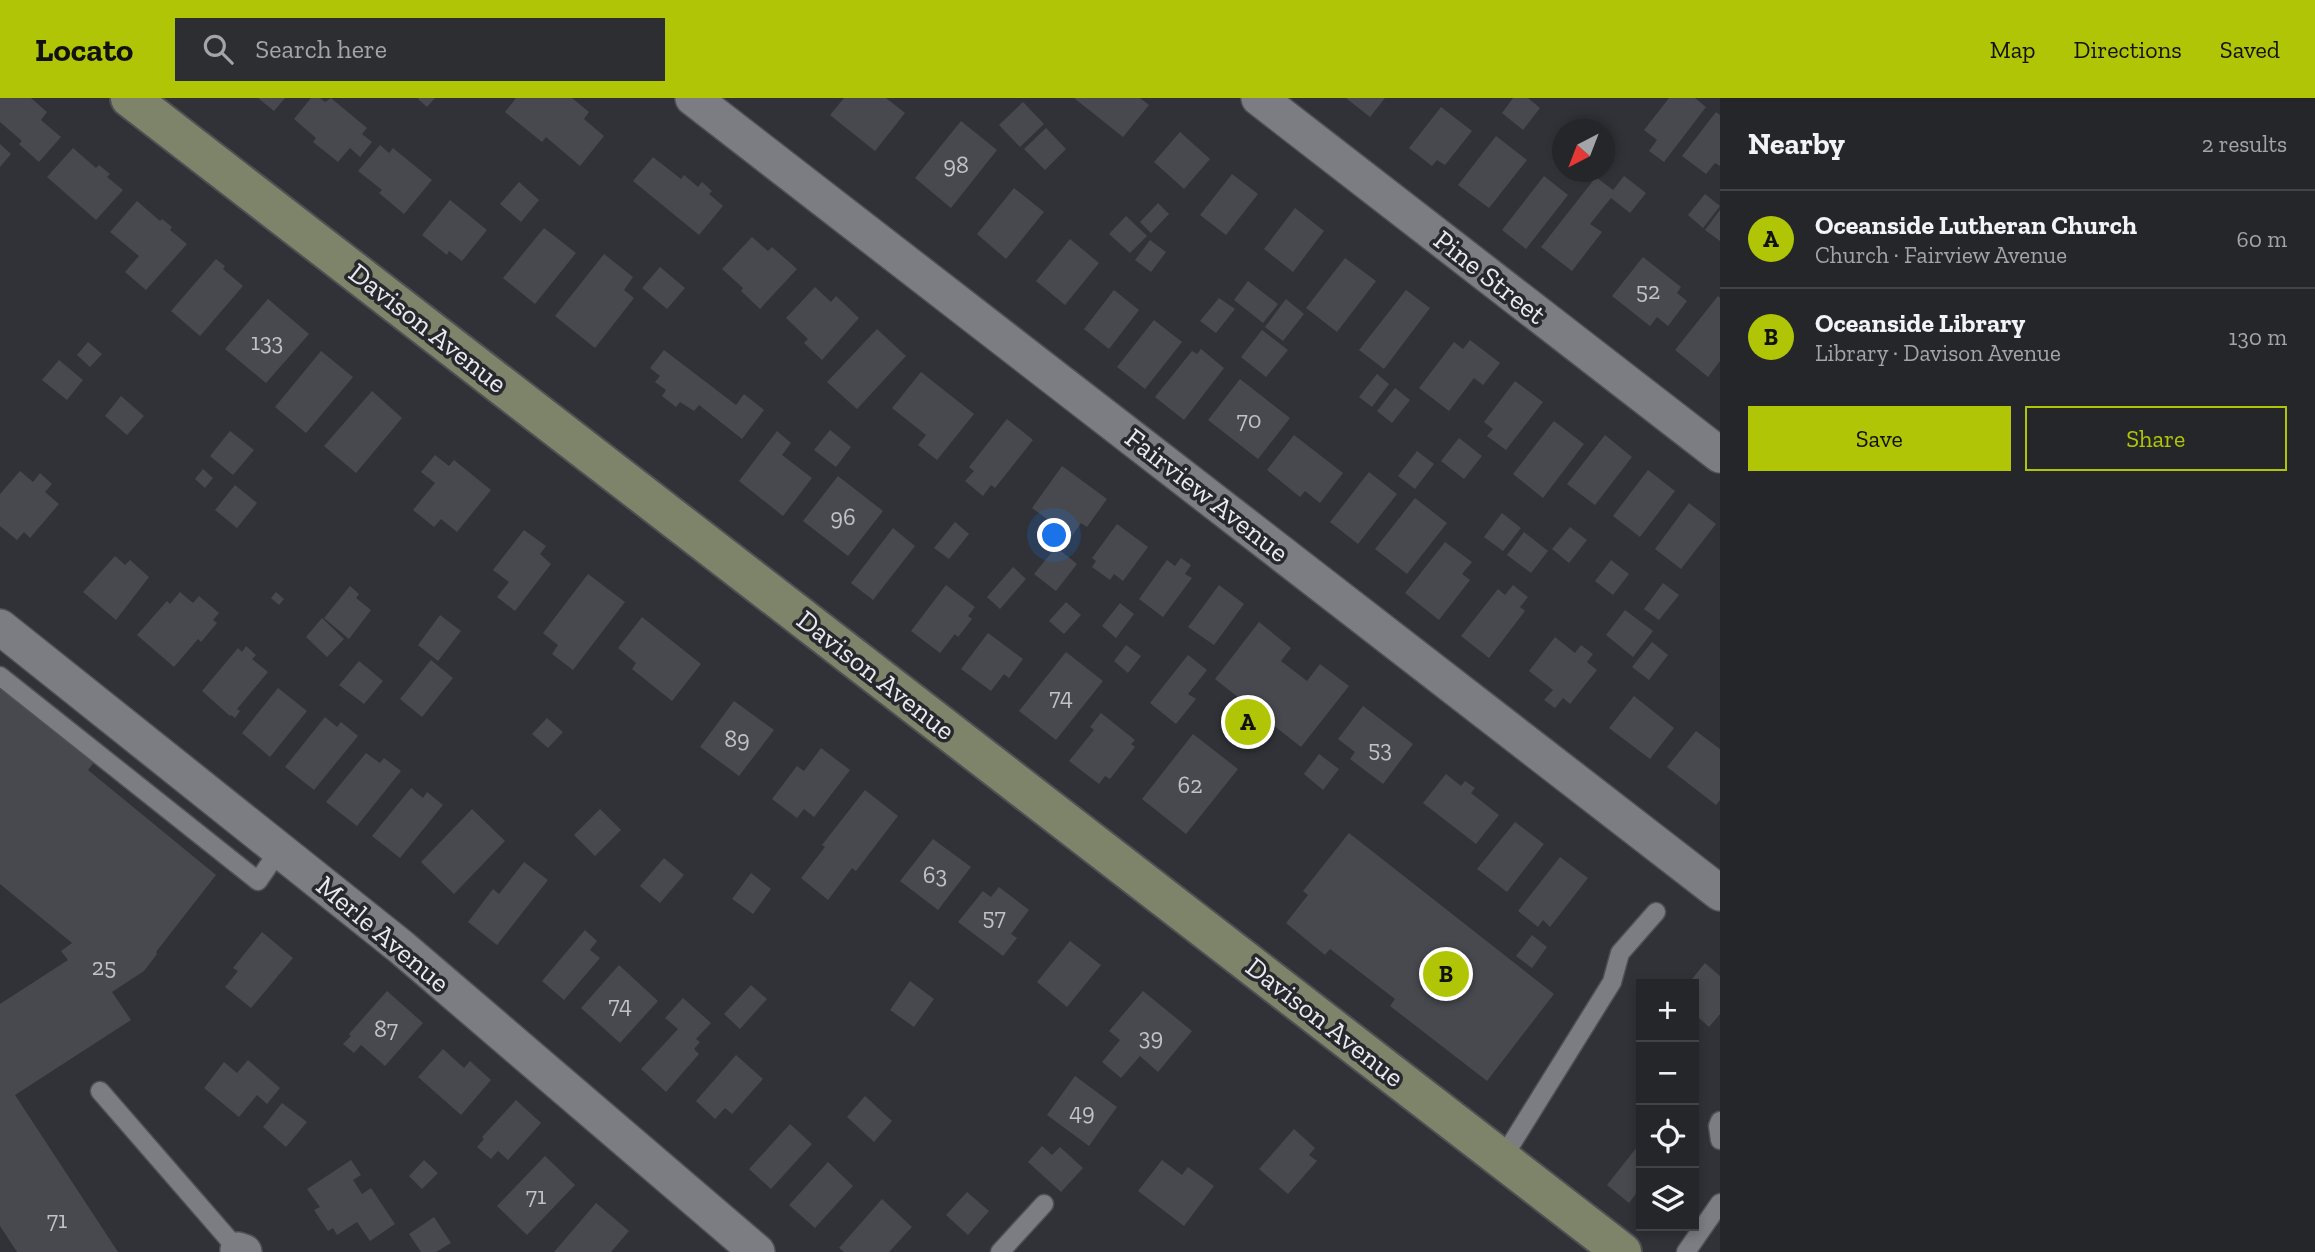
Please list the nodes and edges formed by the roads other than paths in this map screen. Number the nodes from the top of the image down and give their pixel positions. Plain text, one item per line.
1 (130, 98) edge
2 (693, 98) edge
3 (1259, 98) edge
4 (1720, 455) edge
5 (0, 627) edge
6 (0, 676) edge
7 (280, 849) junction
8 (1720, 893) edge
9 (1656, 912) dead end
10 (100, 1091) dead end
11 (1720, 1121) edge
12 (1720, 1140) edge
13 (1502, 1158) junction
14 (1720, 1203) edge
15 (1044, 1204) dead end
16 (238, 1251) edge
17 (757, 1252) edge
18 (1000, 1252) edge
19 (1622, 1252) edge
20 (1686, 1252) edge

1 - 13 main road, Davison Avenue
2 - 8 street, Fairview Avenue
3 - 4 street, Pine Street
5 - 7 street, Merle Avenue
6 - 7 lane
7 - 17 street, Merle Avenue
9 - 13 lane
10 - 16 lane
11 - 12 lane
13 - 19 main road, Davison Avenue
14 - 20 lane
15 - 18 lane

